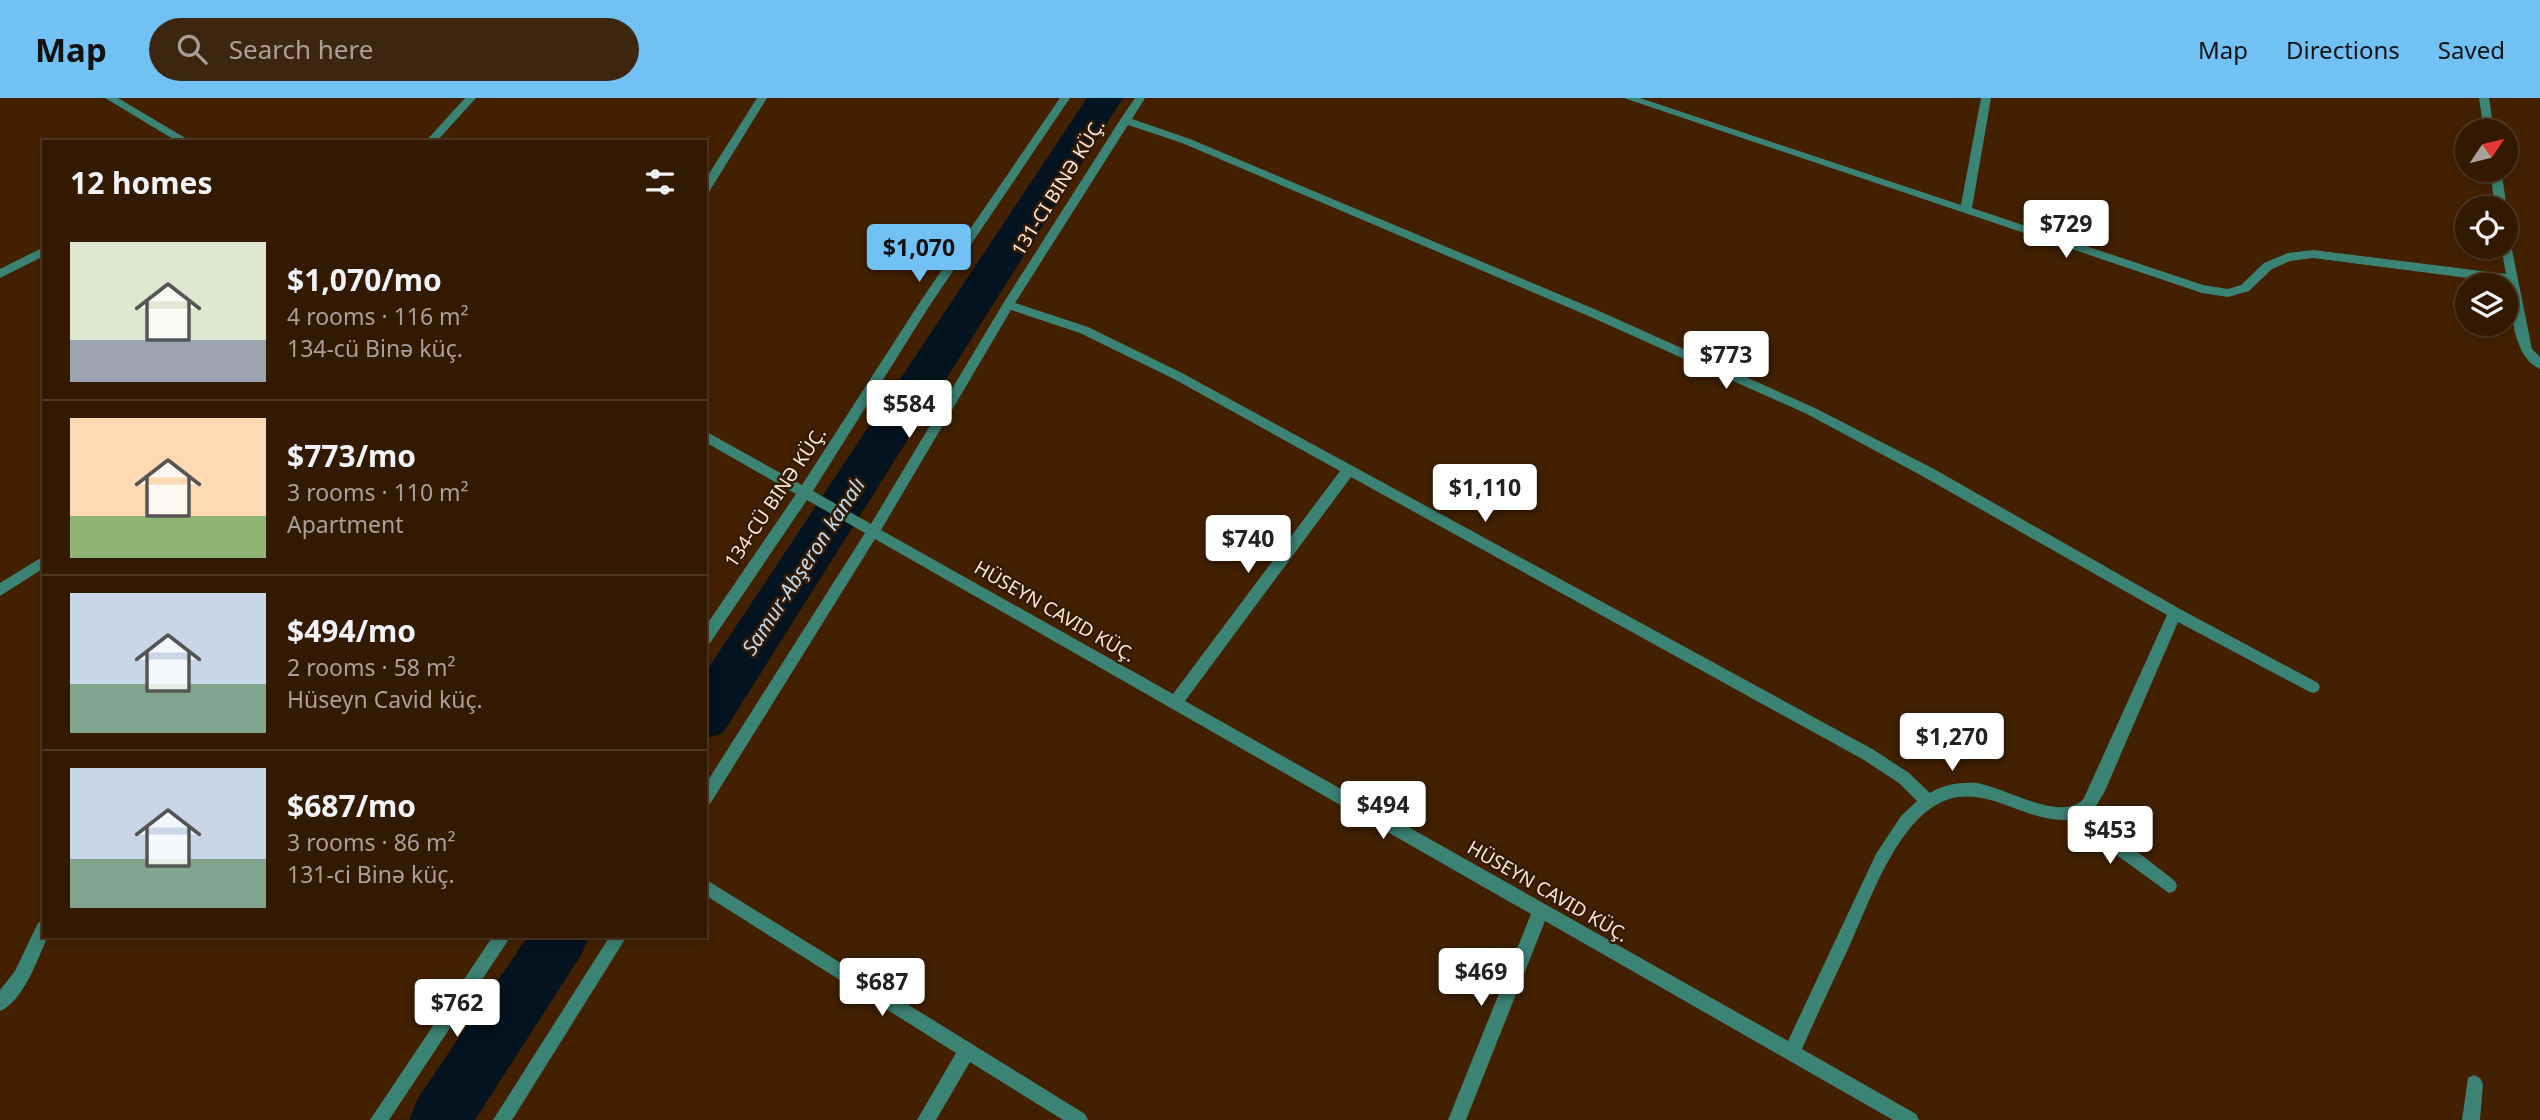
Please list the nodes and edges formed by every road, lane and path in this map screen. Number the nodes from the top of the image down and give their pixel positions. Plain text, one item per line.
1 (110, 98) edge
2 (471, 98) edge
3 (762, 98) edge
4 (1065, 98) edge
5 (1140, 98) edge
6 (1629, 98) edge
7 (1986, 98) edge
8 (2484, 98) edge
9 (2487, 119) edge
10 (1125, 120) junction
11 (184, 140) edge
12 (432, 140) edge
13 (707, 186) edge
14 (1966, 210) junction
15 (42, 252) edge
16 (2463, 273) edge
17 (0, 274) edge
18 (1009, 305) junction
19 (2518, 313) edge
20 (2540, 364) edge
21 (707, 437) edge
22 (1349, 469) junction
23 (805, 492) junction
24 (874, 530) junction
25 (42, 562) edge
26 (0, 590) edge
27 (2175, 613) junction
28 (707, 636) edge
29 (2313, 687) dead end
30 (1176, 701) junction
31 (707, 796) edge
32 (1929, 802) junction
33 (2085, 810) junction
34 (2169, 886) dead end
35 (707, 887) edge
36 (1541, 910) junction
37 (42, 932) edge
38 (502, 938) edge
39 (618, 938) edge
40 (0, 1003) edge
41 (968, 1049) junction
42 (1792, 1052) junction
43 (2474, 1084) dead end
44 (379, 1120) edge
45 (502, 1120) edge
46 (926, 1120) edge
47 (1079, 1120) edge
48 (1457, 1120) edge
49 (1910, 1120) edge
50 (2471, 1120) edge

1 - 11 street
2 - 12 street
3 - 13 street
4 - 23 street, 134-CÜ BINƏ KÜÇ.
5 - 10 street, 131-CI BINƏ KÜÇ.
6 - 14 street
7 - 14 street
8 - 9 street
10 - 18 street, 131-CI BINƏ KÜÇ.
10 - 27 street
14 - 16 street
15 - 17 street
18 - 22 street
18 - 24 street, 131-CI BINƏ KÜÇ.
19 - 20 street
21 - 23 street
22 - 30 street
22 - 32 street
23 - 24 street, HÜSEYN CAVID KÜÇ.
23 - 28 street, 134-CÜ BINƏ KÜÇ.
24 - 30 street, HÜSEYN CAVID KÜÇ.
24 - 31 street, 131-CI BINƏ KÜÇ.
25 - 26 street
27 - 29 street
27 - 33 street
30 - 36 street, HÜSEYN CAVID KÜÇ.
32 - 33 street
32 - 42 street
33 - 34 street
35 - 41 street
36 - 42 street, HÜSEYN CAVID KÜÇ.
36 - 48 street
37 - 40 street
38 - 44 street
39 - 45 street
41 - 46 street
41 - 47 street
42 - 49 street, HÜSEYN CAVID KÜÇ.
43 - 50 street

